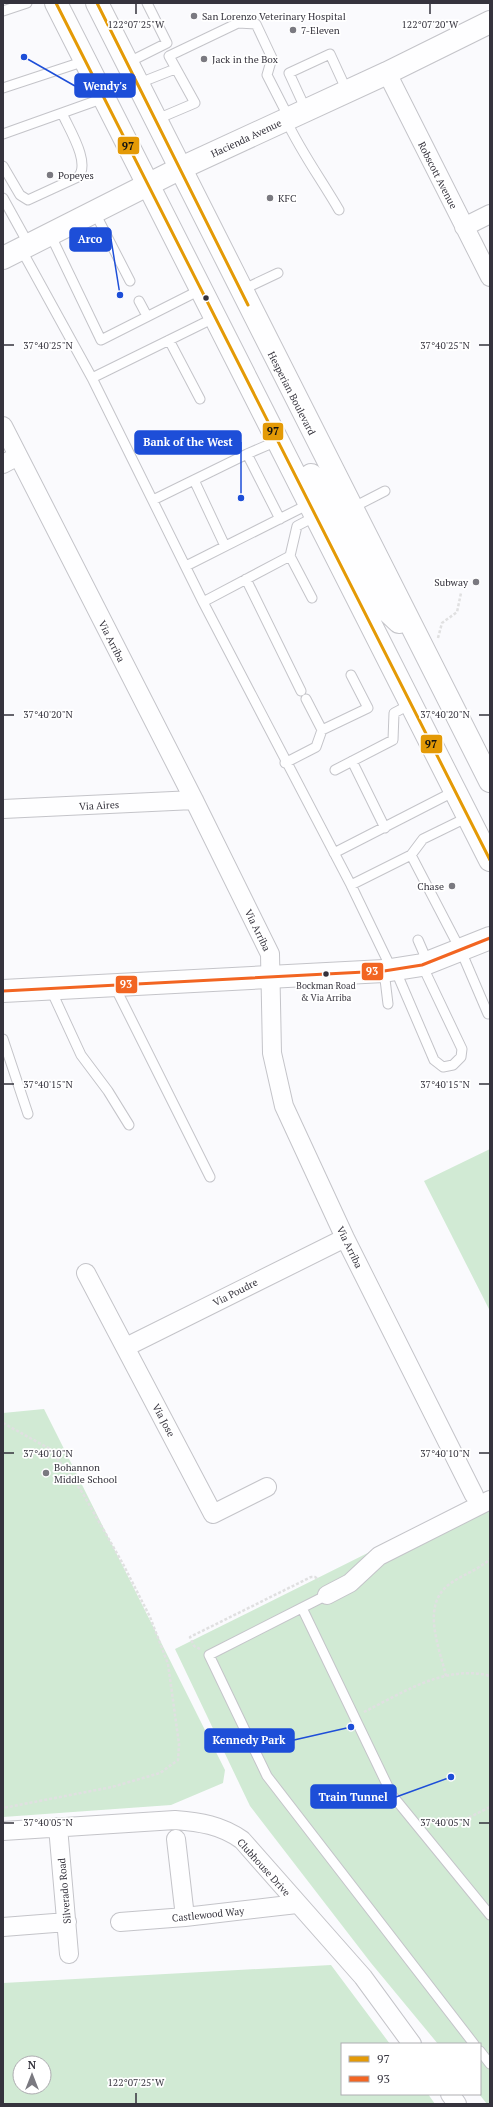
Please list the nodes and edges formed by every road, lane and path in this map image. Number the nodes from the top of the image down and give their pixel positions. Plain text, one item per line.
1 (27, 3) edge
2 (56, 3) edge
3 (147, 3) edge
4 (102, 5) edge
5 (3, 11) edge
6 (490, 22) edge
7 (85, 61) junction
8 (127, 63) junction
9 (175, 69) junction
10 (387, 73) junction
11 (137, 84) junction
12 (3, 88) edge
13 (347, 91) junction
14 (104, 98) junction
15 (62, 113) junction
16 (294, 116) junction
17 (155, 120) junction
18 (3, 134) edge
19 (3, 166) edge
20 (179, 169) junction
21 (147, 184) junction
22 (3, 198) edge
23 (339, 210) dead end
24 (94, 211) junction
25 (490, 214) edge
26 (464, 226) junction
27 (50, 234) junction
28 (18, 251) edge
29 (278, 273) dead end
30 (490, 277) edge
31 (130, 281) dead end
32 (200, 290) junction
33 (241, 290) junction
34 (139, 301) dead end
35 (147, 316) junction
36 (214, 318) junction
37 (169, 340) junction
38 (92, 378) junction
39 (200, 399) dead end
40 (259, 405) junction
41 (3, 426) edge
42 (277, 441) junction
43 (247, 454) junction
44 (11, 460) edge
45 (194, 480) junction
46 (385, 492) dead end
47 (153, 500) junction
48 (351, 509) junction
49 (312, 510) junction
50 (280, 519) junction
51 (225, 546) junction
52 (290, 556) junction
53 (186, 566) junction
54 (246, 579) junction
55 (462, 593) dead end
56 (312, 598) dead end
57 (203, 602) junction
58 (415, 636) junction
59 (431, 666) junction
60 (351, 675) dead end
61 (411, 704) junction
62 (322, 730) junction
63 (352, 761) junction
64 (285, 762) junction
65 (335, 770) dead end
66 (490, 781) edge
67 (455, 791) junction
68 (194, 800) junction
69 (3, 809) edge
70 (468, 816) junction
71 (385, 828) junction
72 (334, 853) junction
73 (411, 854) junction
74 (490, 860) edge
75 (351, 885) junction
76 (490, 938) edge
77 (418, 940) dead end
78 (461, 951) junction
79 (425, 964) junction
80 (390, 970) junction
81 (271, 978) junction
82 (114, 985) junction
83 (50, 988) junction
84 (3, 991) edge
85 (388, 1004) dead end
86 (490, 1013) edge
87 (3, 1039) edge
88 (28, 1114) dead end
89 (129, 1124) dead end
90 (210, 1177) dead end
91 (345, 1238) junction
92 (86, 1273) dead end
93 (126, 1347) junction
94 (3, 1423) edge
95 (267, 1487) dead end
96 (482, 1497) edge
97 (490, 1559) edge
98 (323, 1588) junction
99 (302, 1608) junction
100 (209, 1655) junction
101 (446, 1676) junction
102 (490, 1676) edge
103 (354, 1716) junction
104 (490, 1807) edge
105 (3, 1808) edge
106 (460, 1822) dead end
107 (58, 1827) junction
108 (3, 1831) edge
109 (176, 1839) dead end
110 (297, 1904) junction
111 (490, 1915) edge
112 (184, 1917) junction
113 (66, 1922) junction
114 (120, 1922) dead end
115 (3, 1926) edge
116 (69, 1954) dead end
117 (411, 2043) edge
118 (473, 2043) edge
119 (481, 2052) edge
120 (490, 2064) edge
121 (451, 2095) edge
122 (457, 2104) edge

1 - 5 lane
2 - 7 main road
3 - 8 lane
4 - 8 main road, Hesperian Boulevard
6 - 10 main road, Hacienda Avenue
7 - 12 lane
7 - 14 main road
8 - 11 main road, Hesperian Boulevard
9 - 11 lane
9 - 16 lane
9 - 17 lane
10 - 13 main road, Hacienda Avenue
10 - 26 street, Robscott Avenue
11 - 17 main road, Hesperian Boulevard
13 - 16 main road, Hacienda Avenue
13 - 16 lane
14 - 15 lane
14 - 21 main road
15 - 18 lane
15 - 19 lane
16 - 20 main road, Hacienda Avenue
16 - 23 lane
17 - 20 main road, Hesperian Boulevard
20 - 21 main road, Hacienda Avenue
20 - 33 main road, Hesperian Boulevard
21 - 24 main road, Hacienda Avenue
21 - 32 main road
22 - 28 lane
24 - 27 main road, Hacienda Avenue
24 - 31 lane
25 - 26 street
26 - 30 street, Robscott Avenue
27 - 28 main road, Hacienda Avenue
27 - 35 lane
28 - 38 lane
29 - 33 lane
32 - 35 lane
32 - 36 main road
33 - 48 main road, Hesperian Boulevard
34 - 35 lane
36 - 37 lane
36 - 40 main road
37 - 38 lane
37 - 39 lane
38 - 47 lane
40 - 42 main road
40 - 48 main road
41 - 44 street, Via Arriba
42 - 43 lane
42 - 49 main road
43 - 45 lane
43 - 50 lane
44 - 68 street, Via Arriba
45 - 47 lane
45 - 51 lane
46 - 48 lane
47 - 53 lane
48 - 58 main road, Hesperian Boulevard
49 - 50 lane
49 - 52 lane
49 - 58 main road
49 - 61 main road
50 - 51 lane
51 - 53 lane
52 - 54 lane
52 - 56 lane
53 - 57 lane
54 - 57 lane
54 - 62 lane
55 - 59 path
57 - 64 lane
58 - 59 main road, Hesperian Boulevard
59 - 66 main road, Hesperian Boulevard
60 - 62 lane
61 - 63 lane
61 - 67 main road
62 - 64 lane
63 - 65 lane
63 - 71 lane
64 - 72 lane
67 - 70 main road
67 - 71 lane
68 - 69 street, Via Aires
68 - 81 street, Via Arriba
70 - 73 lane
70 - 74 main road
71 - 72 lane
72 - 75 lane
73 - 75 lane
73 - 78 lane
75 - 80 lane
76 - 78 main road
77 - 79 lane
78 - 79 main road
78 - 86 lane
79 - 80 main road
79 - 80 lane
80 - 81 main road
80 - 85 lane
81 - 82 main road
81 - 91 street, Via Arriba
82 - 83 main road
82 - 90 lane
83 - 84 main road
83 - 89 lane
87 - 88 lane
91 - 93 street, Via Poudre
91 - 96 street, Via Arriba
92 - 93 street, Via Jose
93 - 95 street, Via Jose
94 - 105 path
96 - 98 street
97 - 101 path
98 - 99 lane
98 - 100 path
99 - 100 lane
99 - 103 lane
100 - 118 lane
101 - 102 path
101 - 103 path
103 - 111 lane
104 - 106 path
107 - 108 street, Clubhouse Drive
107 - 110 street, Clubhouse Drive
107 - 113 street, Silverado Road
109 - 112 street
110 - 112 street, Castlewood Way
110 - 117 street, Clubhouse Drive
112 - 114 street, Castlewood Way
113 - 115 street
113 - 116 street, Silverado Road
119 - 120 lane
121 - 122 street

